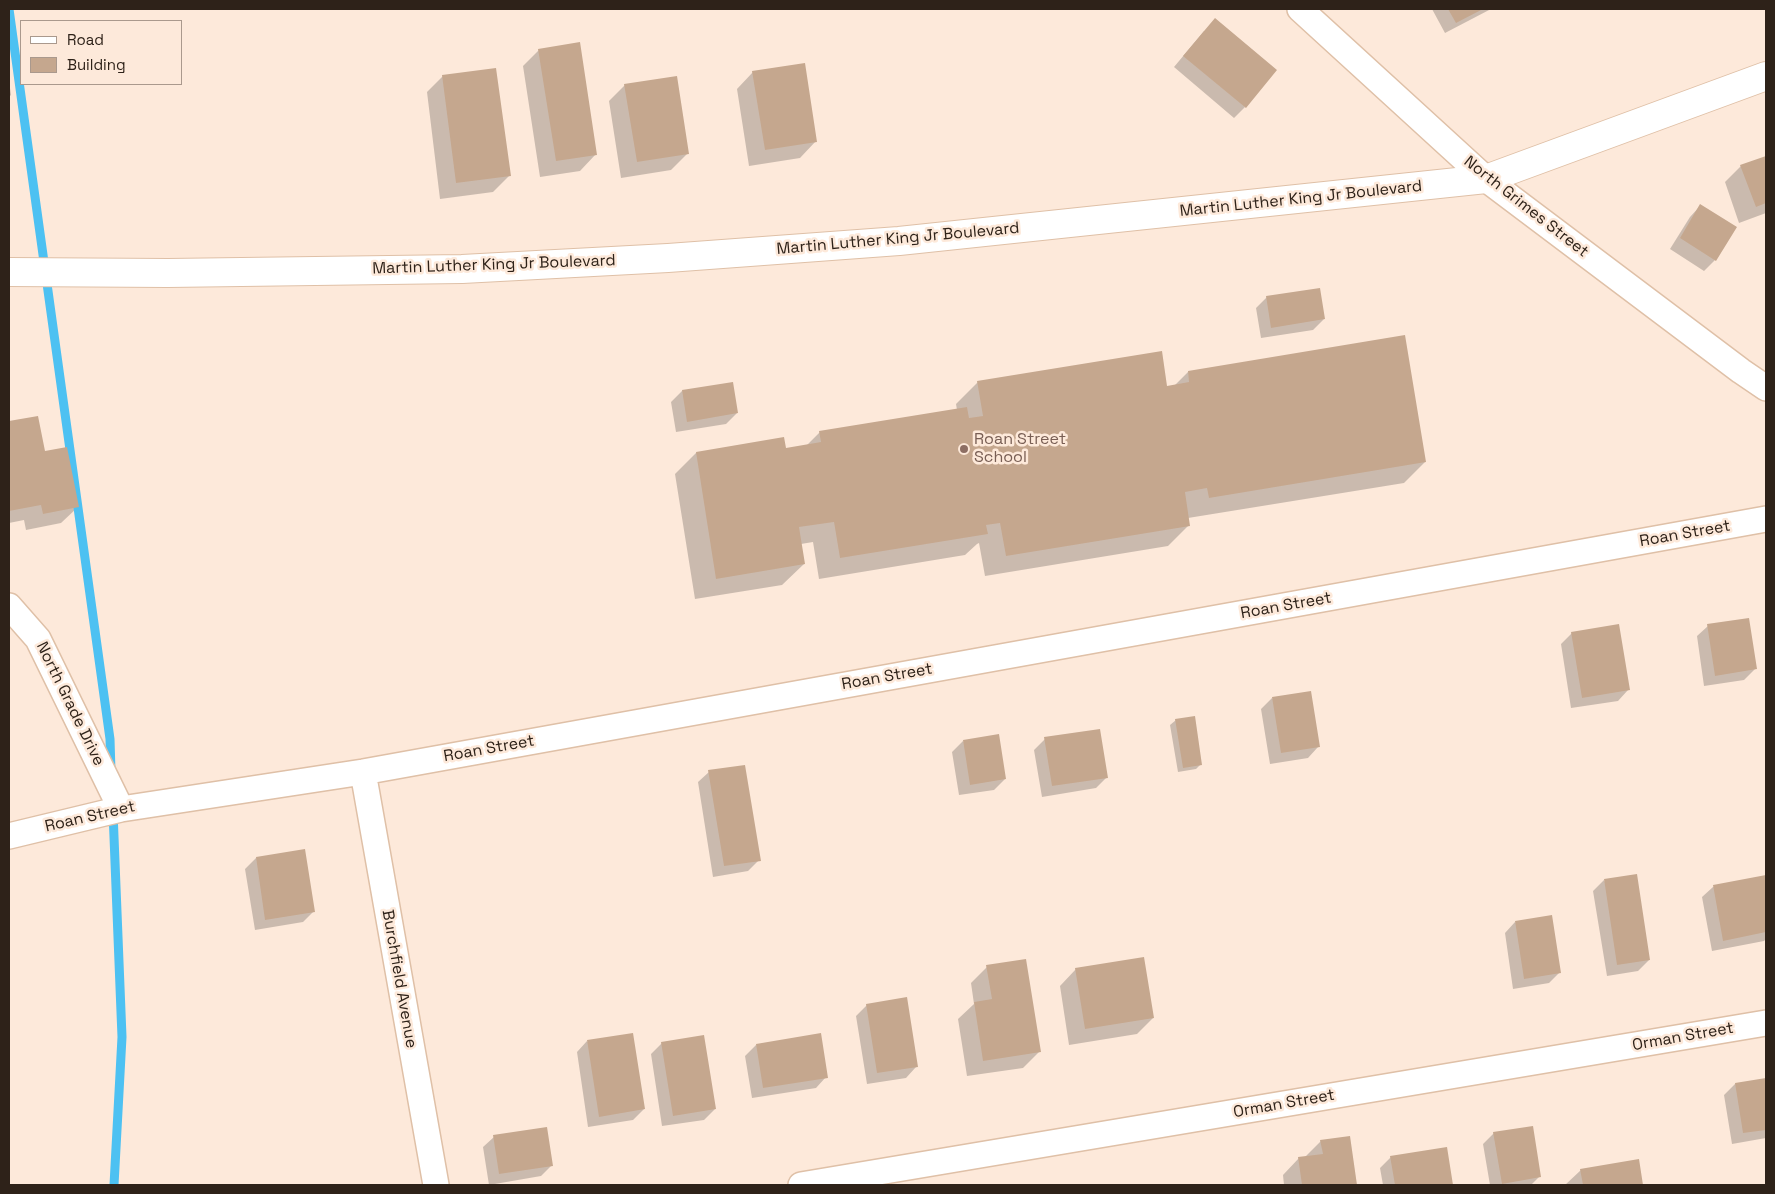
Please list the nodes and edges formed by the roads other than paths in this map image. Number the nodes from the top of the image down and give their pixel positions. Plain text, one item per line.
1 (1300, 9) edge
2 (1766, 76) edge
3 (1486, 179) junction
4 (9, 272) edge
5 (1766, 388) edge
6 (1766, 519) edge
7 (9, 606) edge
8 (363, 772) junction
9 (121, 808) junction
10 (9, 836) edge
11 (1766, 1023) edge
12 (436, 1185) edge
13 (801, 1185) edge

1 - 3 street, North Grimes Street
2 - 3 street, Martin Luther King Jr Boulevard
3 - 4 street, Martin Luther King Jr Boulevard
3 - 5 street, North Grimes Street
6 - 8 street, Roan Street
7 - 9 street, North Grade Drive
8 - 9 street, Roan Street
8 - 12 street, Burchfield Avenue
9 - 10 street, Roan Street
11 - 13 street, Orman Street

